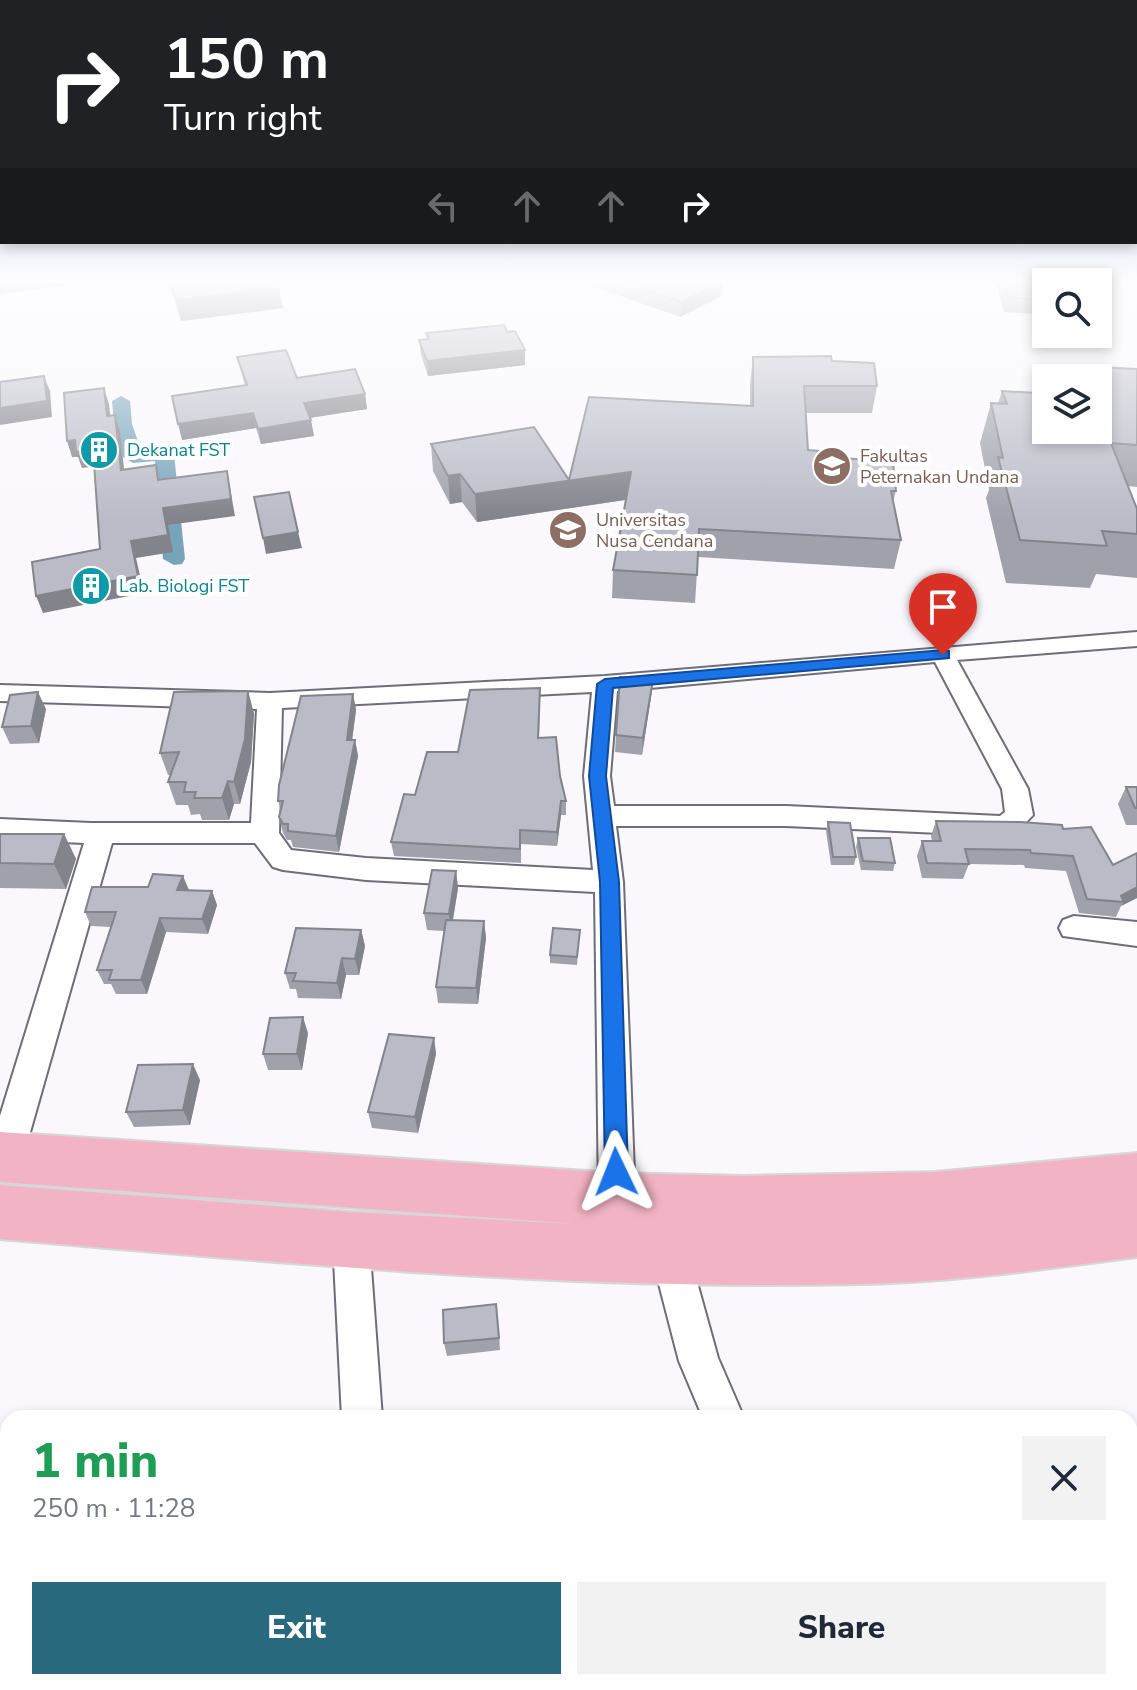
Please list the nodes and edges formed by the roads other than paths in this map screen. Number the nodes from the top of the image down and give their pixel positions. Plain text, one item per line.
1 (1137, 639) edge
2 (943, 655) junction
3 (605, 684) junction
4 (0, 693) edge
5 (270, 701) junction
6 (602, 816) junction
7 (0, 829) edge
8 (101, 833) junction
9 (265, 833) junction
10 (609, 882) junction
11 (1074, 928) dead end
12 (1137, 934) edge
13 (2, 1157) edge
14 (159, 1168) junction
15 (1137, 1179) edge
16 (617, 1200) junction
17 (0, 1212) edge
18 (143, 1223) junction
19 (1137, 1229) edge
20 (351, 1240) junction
21 (671, 1257) junction
22 (362, 1410) edge
23 (720, 1410) edge

1 - 2 street
2 - 3 street
2 - 6 street
3 - 5 street
3 - 6 street
4 - 5 street
5 - 9 street
6 - 10 street
7 - 8 street
8 - 9 street
8 - 13 street
9 - 10 street
10 - 16 street
11 - 12 street
13 - 14 highway
14 - 16 highway
14 - 18 highway
15 - 16 highway
17 - 18 highway
18 - 20 highway
19 - 21 highway
20 - 21 highway
20 - 22 street
21 - 23 street

